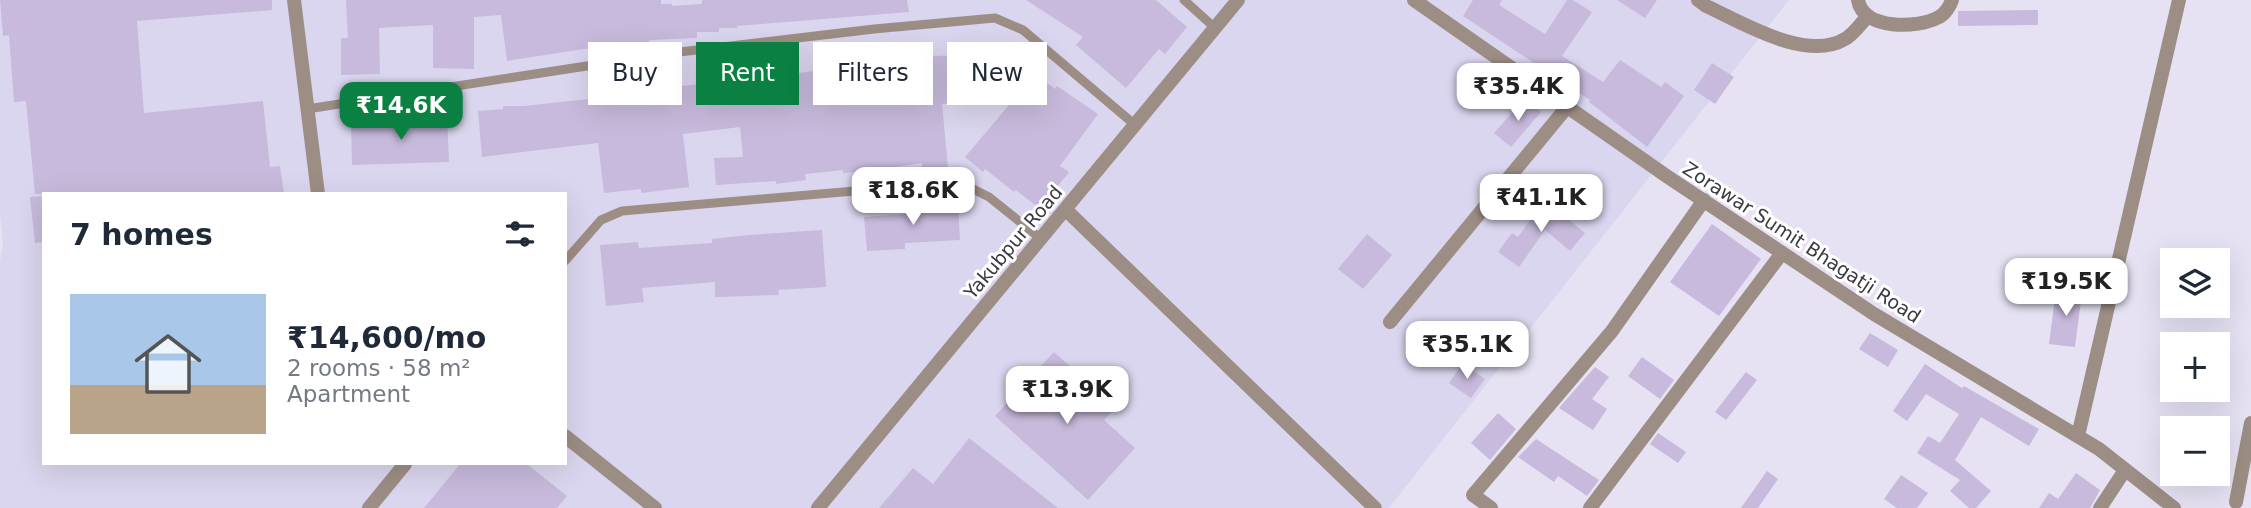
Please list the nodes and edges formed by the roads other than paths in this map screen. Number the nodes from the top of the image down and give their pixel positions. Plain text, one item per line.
1 (294, 0) edge
2 (1184, 0) edge
3 (1238, 0) edge
4 (1414, 0) edge
5 (1698, 0) edge
6 (1858, 0) edge
7 (1952, 0) edge
8 (2179, 0) edge
9 (1868, 16) junction
10 (1214, 27) junction
11 (1567, 107) junction
12 (307, 109) junction
13 (1134, 124) junction
14 (318, 192) edge
15 (1704, 200) junction
16 (1066, 210) junction
17 (1040, 238) junction
18 (1782, 253) junction
19 (567, 259) edge
20 (1390, 322) dead end
21 (2251, 423) edge
22 (2078, 436) junction
23 (567, 438) edge
24 (404, 465) edge
25 (2125, 470) junction
26 (2236, 502) dead end
27 (369, 508) edge
28 (654, 508) edge
29 (818, 508) edge
30 (1375, 508) edge
31 (1491, 508) edge
32 (1590, 508) edge
33 (2100, 508) edge
34 (2174, 508) edge

1 - 12 street
2 - 10 lane
3 - 10 street, Yakubpur Road
4 - 11 street, Zorawar Sumit Bhagatji Road
5 - 9 street
6 - 9 street
7 - 9 street
8 - 22 street
10 - 13 street, Yakubpur Road
11 - 15 street, Zorawar Sumit Bhagatji Road
11 - 20 street
12 - 13 lane
12 - 14 street
13 - 16 street, Yakubpur Road
15 - 18 street, Zorawar Sumit Bhagatji Road
15 - 31 street
16 - 17 street, Yakubpur Road
16 - 30 street
17 - 19 lane
17 - 29 street, Yakubpur Road
18 - 22 street, Zorawar Sumit Bhagatji Road
18 - 32 street
21 - 26 street
22 - 25 street, Zorawar Sumit Bhagatji Road
23 - 28 street
24 - 27 street
25 - 33 street
25 - 34 street, Zorawar Sumit Bhagatji Road

